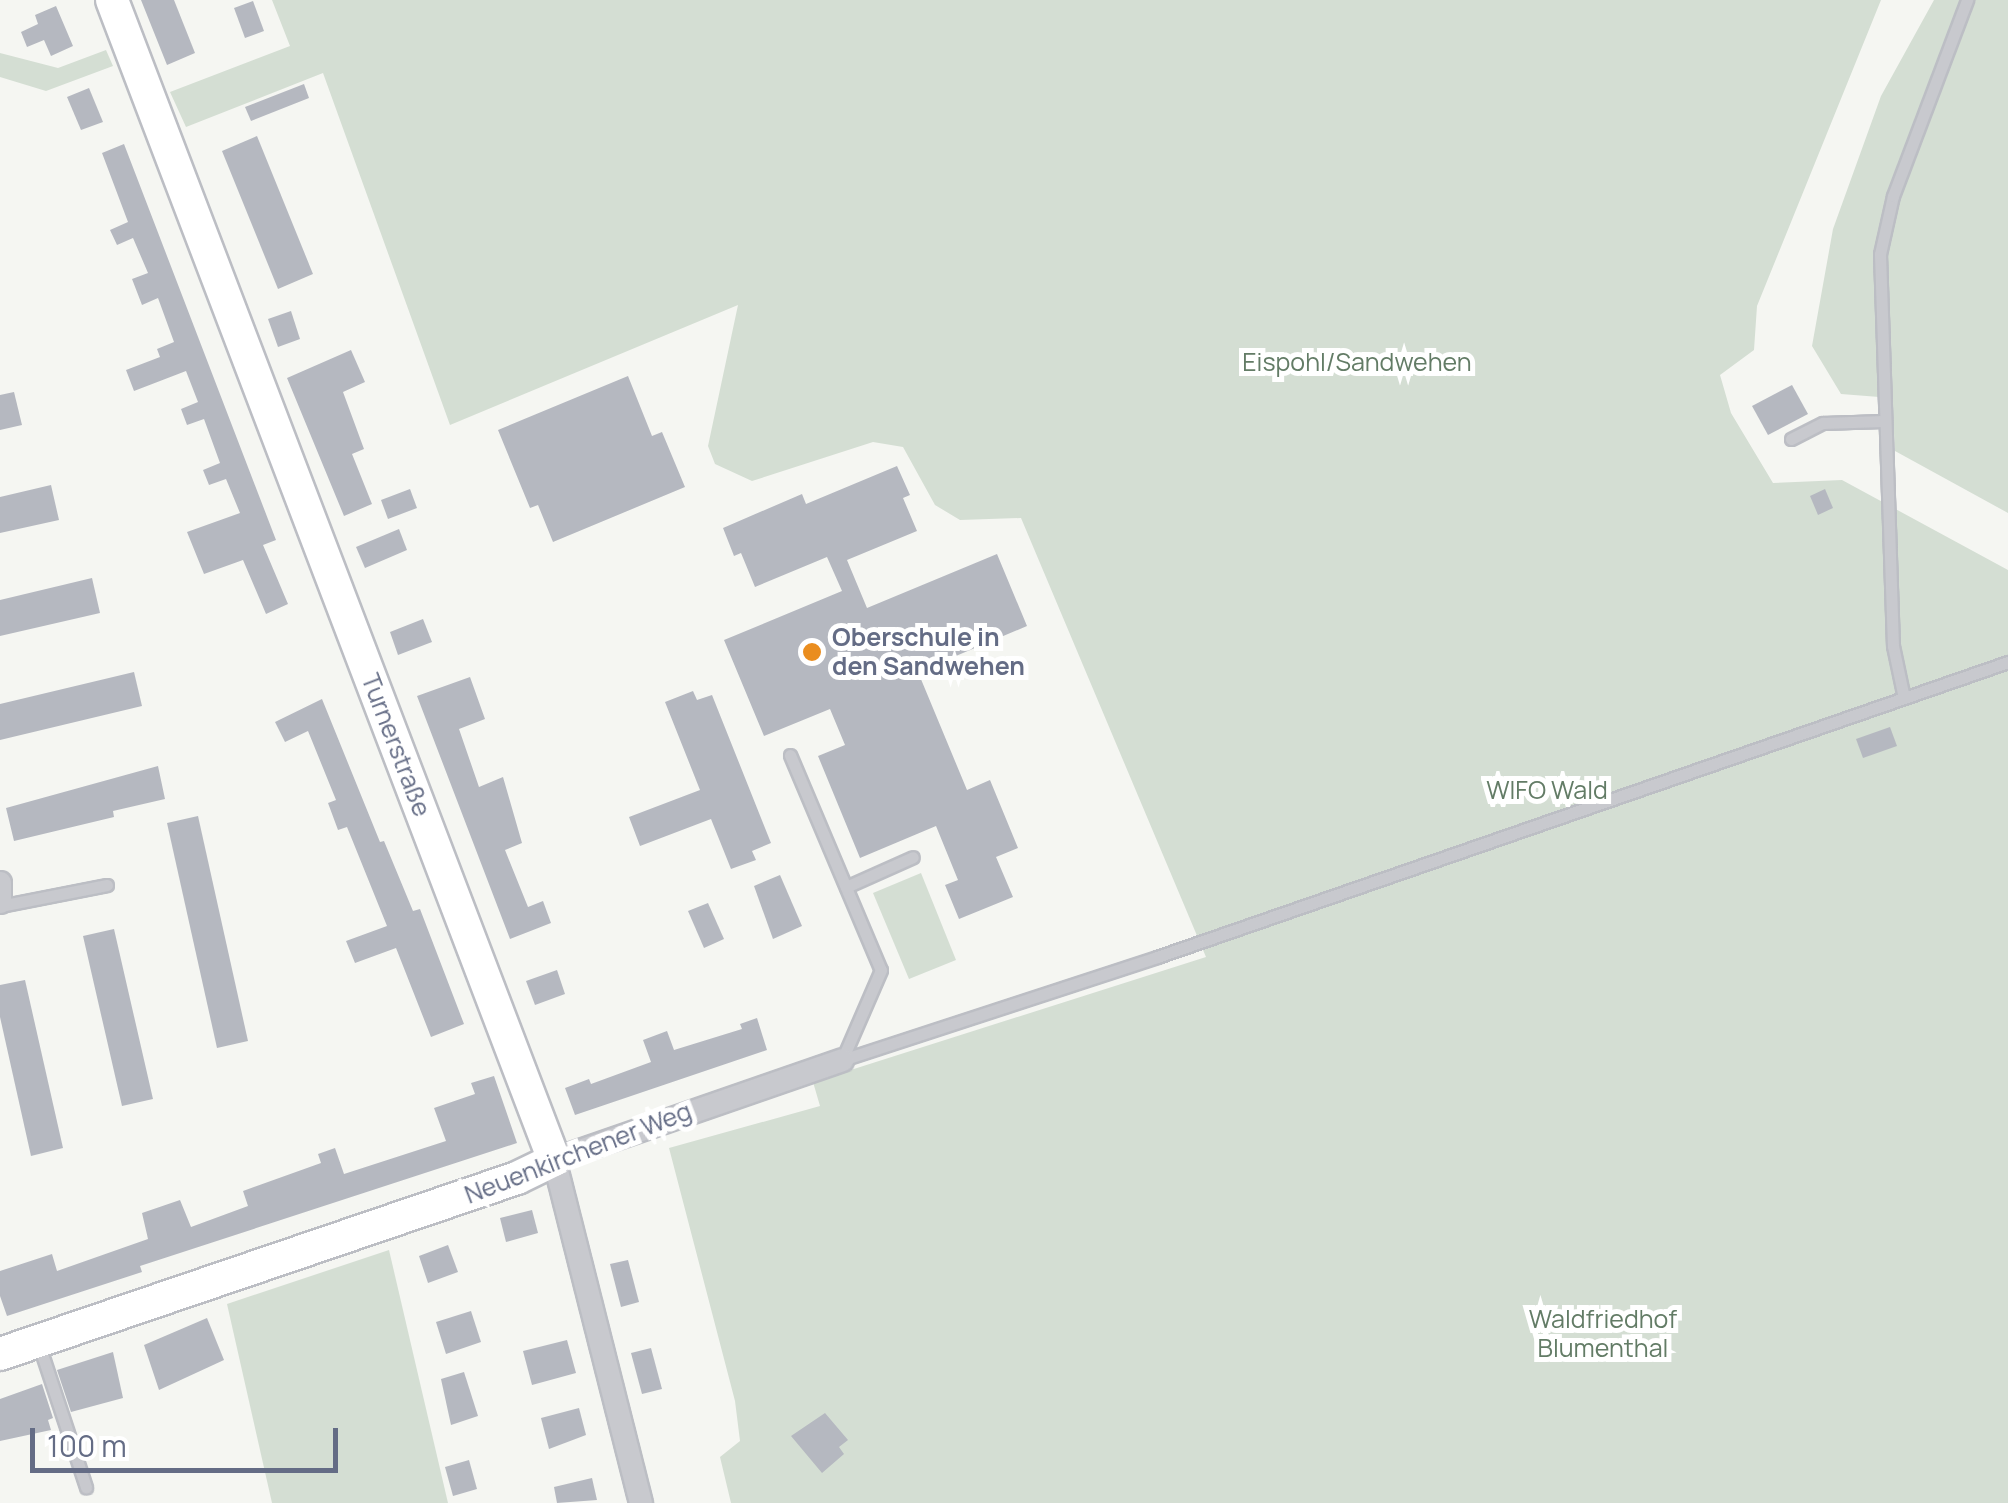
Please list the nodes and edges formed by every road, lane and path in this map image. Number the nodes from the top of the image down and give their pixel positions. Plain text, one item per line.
1 (112, 0) edge
2 (1967, 0) edge
3 (1883, 420) junction
4 (1792, 438) dead end
5 (2008, 662) edge
6 (1904, 698) junction
7 (790, 755) dead end
8 (913, 857) dead end
9 (0, 884) edge
10 (107, 885) dead end
11 (846, 887) junction
12 (0, 904) edge
13 (842, 1060) junction
14 (554, 1160) junction
15 (38, 1341) junction
16 (0, 1354) edge
17 (86, 1487) dead end
18 (641, 1503) edge

1 - 14 street, Turnerstraße
2 - 3 lane
3 - 4 lane
3 - 6 lane
5 - 6 lane, Neuenkirchener Weg
6 - 13 lane, Neuenkirchener Weg
7 - 11 lane
8 - 11 lane
9 - 12 street
10 - 12 lane
11 - 13 lane
13 - 14 street, Neuenkirchener Weg
14 - 15 street, Neuenkirchener Weg
14 - 18 street, Turnerstraße
15 - 16 street, Neuenkirchener Weg
15 - 17 lane

